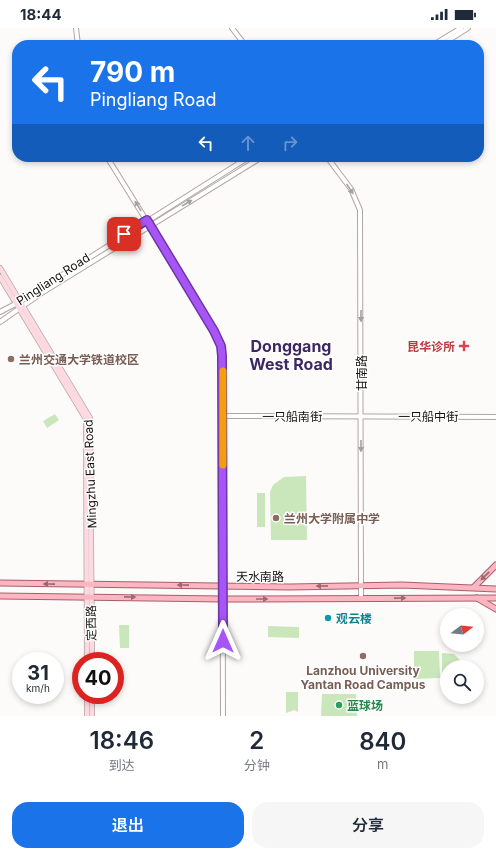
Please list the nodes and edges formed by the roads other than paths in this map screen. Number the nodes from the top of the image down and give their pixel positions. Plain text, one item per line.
1 (76, 28) edge
2 (232, 28) edge
3 (461, 28) edge
4 (468, 28) edge
5 (455, 30) edge
6 (77, 40) edge
7 (241, 40) edge
8 (440, 40) edge
9 (449, 40) edge
10 (110, 162) edge
11 (241, 162) edge
12 (254, 162) edge
13 (331, 162) edge
14 (147, 220) junction
15 (150, 226) junction
16 (0, 268) edge
17 (0, 277) edge
18 (20, 304) junction
19 (0, 312) edge
20 (0, 322) edge
21 (223, 416) junction
22 (361, 416) junction
23 (496, 416) edge
24 (496, 565) edge
25 (0, 583) edge
26 (90, 584) junction
27 (222, 586) junction
28 (361, 586) junction
29 (474, 587) junction
30 (496, 589) edge
31 (0, 596) edge
32 (89, 596) junction
33 (361, 598) junction
34 (476, 598) junction
35 (496, 598) edge
36 (223, 599) junction
37 (496, 609) edge
38 (88, 652) edge
39 (92, 652) edge
40 (87, 704) edge
41 (92, 704) edge
42 (87, 716) edge
43 (92, 716) edge
44 (223, 716) edge

1 - 6 street
2 - 7 street
3 - 5 street
4 - 9 street
5 - 8 street
14 -> 10 street
11 - 14 street, Pingliang Road
15 -> 12 street, Pingliang Road
13 -> 22 street, 甘南路
14 - 15 street
14 - 18 street, Pingliang Road
15 - 18 street, Pingliang Road
15 - 21 street
16 - 18 main road, Mingzhu East Road
17 - 18 main road, Mingzhu East Road
18 - 19 street, Pingliang Road
18 - 20 street, Pingliang Road
18 - 26 main road, Mingzhu East Road
21 - 22 street, 一只船南街
21 - 27 street
22 - 23 street, 一只船中街
22 -> 28 street, 甘南路
24 -> 29 main road
26 -> 25 main road, 天水南路
27 -> 26 main road, 天水南路
26 - 32 main road, 定西路
28 -> 27 main road, 天水南路
27 - 36 street
28 - 29 main road, 天水南路
28 - 33 street, 甘南路
29 - 30 main road, 天水南路
31 - 32 main road, 天水南路
32 -> 36 main road, 天水南路
32 - 38 main road, 定西路
32 - 39 main road, 定西路
33 -> 34 main road, 天水南路
36 -> 33 main road, 天水南路
34 - 35 main road, 天水南路
34 - 37 main road
36 - 44 street
40 - 42 main road
41 - 43 main road

